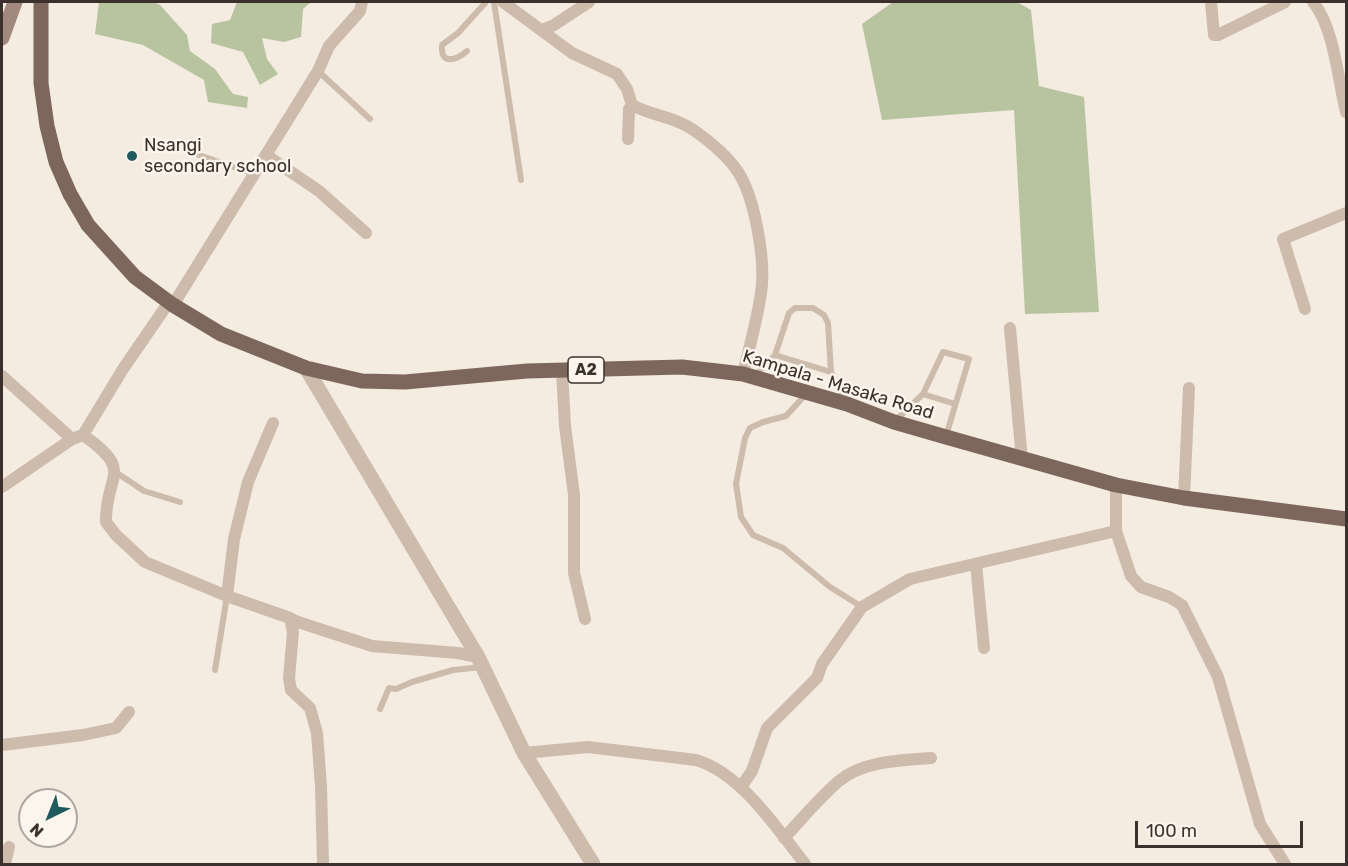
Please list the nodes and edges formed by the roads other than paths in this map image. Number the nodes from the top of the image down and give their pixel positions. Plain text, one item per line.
1 (15, 2) edge
2 (42, 2) edge
3 (362, 2) edge
4 (486, 2) edge
5 (494, 2) edge
6 (503, 2) edge
7 (589, 2) edge
8 (1211, 2) edge
9 (1285, 2) edge
10 (1313, 2) edge
11 (542, 30) junction
12 (2, 38) edge
13 (467, 51) dead end
14 (318, 71) junction
15 (1344, 92) edge
16 (632, 105) junction
17 (1347, 112) edge
18 (370, 119) dead end
19 (628, 139) dead end
20 (170, 145) dead end
21 (266, 155) junction
22 (255, 174) junction
23 (521, 180) dead end
24 (1347, 213) edge
25 (366, 233) dead end
26 (171, 304) junction
27 (1305, 309) dead end
28 (1010, 328) dead end
29 (776, 355) junction
30 (306, 368) junction
31 (562, 371) junction
32 (831, 372) junction
33 (2, 376) edge
34 (748, 376) junction
35 (1189, 388) dead end
36 (808, 392) junction
37 (923, 394) junction
38 (847, 404) junction
39 (955, 404) junction
40 (894, 422) junction
41 (273, 423) dead end
42 (78, 437) junction
43 (946, 437) junction
44 (1022, 460) junction
45 (114, 471) junction
46 (1116, 485) junction
47 (2, 486) edge
48 (1184, 498) junction
49 (180, 502) dead end
50 (1346, 520) edge
51 (1116, 531) junction
52 (976, 564) junction
53 (227, 596) junction
54 (862, 607) junction
55 (290, 618) junction
56 (585, 619) dead end
57 (984, 648) dead end
58 (480, 662) junction
59 (215, 670) dead end
60 (380, 708) dead end
61 (129, 712) dead end
62 (2, 745) edge
63 (524, 753) junction
64 (931, 758) dead end
65 (741, 787) junction
66 (784, 838) junction
67 (9, 847) dead end
68 (5, 864) edge
69 (323, 864) edge
70 (593, 864) edge
71 (805, 864) edge
72 (1285, 864) edge

1 - 12 main road
2 - 26 main road, Kampala - Masaka Road / A2
3 - 14 street
4 - 13 lane
5 - 23 lane
6 - 11 street
7 - 11 street
8 - 9 street
10 - 15 street
11 - 16 street
14 - 18 lane
14 - 21 street
15 - 17 street
16 - 19 street
16 - 34 street
20 - 22 lane
21 - 22 street
21 - 25 street
22 - 26 street
24 - 27 street
26 - 30 main road, Kampala - Masaka Road / A2
26 - 42 street
28 - 44 street
29 - 32 lane
29 - 32 lane
29 - 34 lane
30 - 31 main road, Kampala - Masaka Road / A2
30 - 58 street
31 - 34 main road, Kampala - Masaka Road / A2
31 - 56 street
32 - 38 lane
33 - 42 street
34 - 36 main road, Kampala - Masaka Road / A2
35 - 48 street
36 - 38 main road, Kampala - Masaka Road / A2
36 - 54 lane
37 - 39 lane
37 - 39 lane
37 - 40 lane
38 - 40 main road, Kampala - Masaka Road / A2
39 - 43 lane
40 - 43 main road, Kampala - Masaka Road / A2
41 - 53 street
42 - 45 street
42 - 47 street
43 - 44 main road, Kampala - Masaka Road / A2
44 - 46 main road, Kampala - Masaka Road / A2
45 - 49 lane
45 - 53 street
46 - 48 main road, Kampala - Masaka Road / A2
46 - 51 street
48 - 50 main road, Kampala - Masaka Road / A2
51 - 52 street
51 - 72 street
52 - 54 street
52 - 57 street
53 - 55 street
53 - 59 lane
54 - 65 street
55 - 58 street
55 - 69 street
58 - 60 lane
58 - 63 street
61 - 62 street
63 - 65 street
63 - 70 street
64 - 66 street
65 - 66 street
66 - 71 street
67 - 68 street

